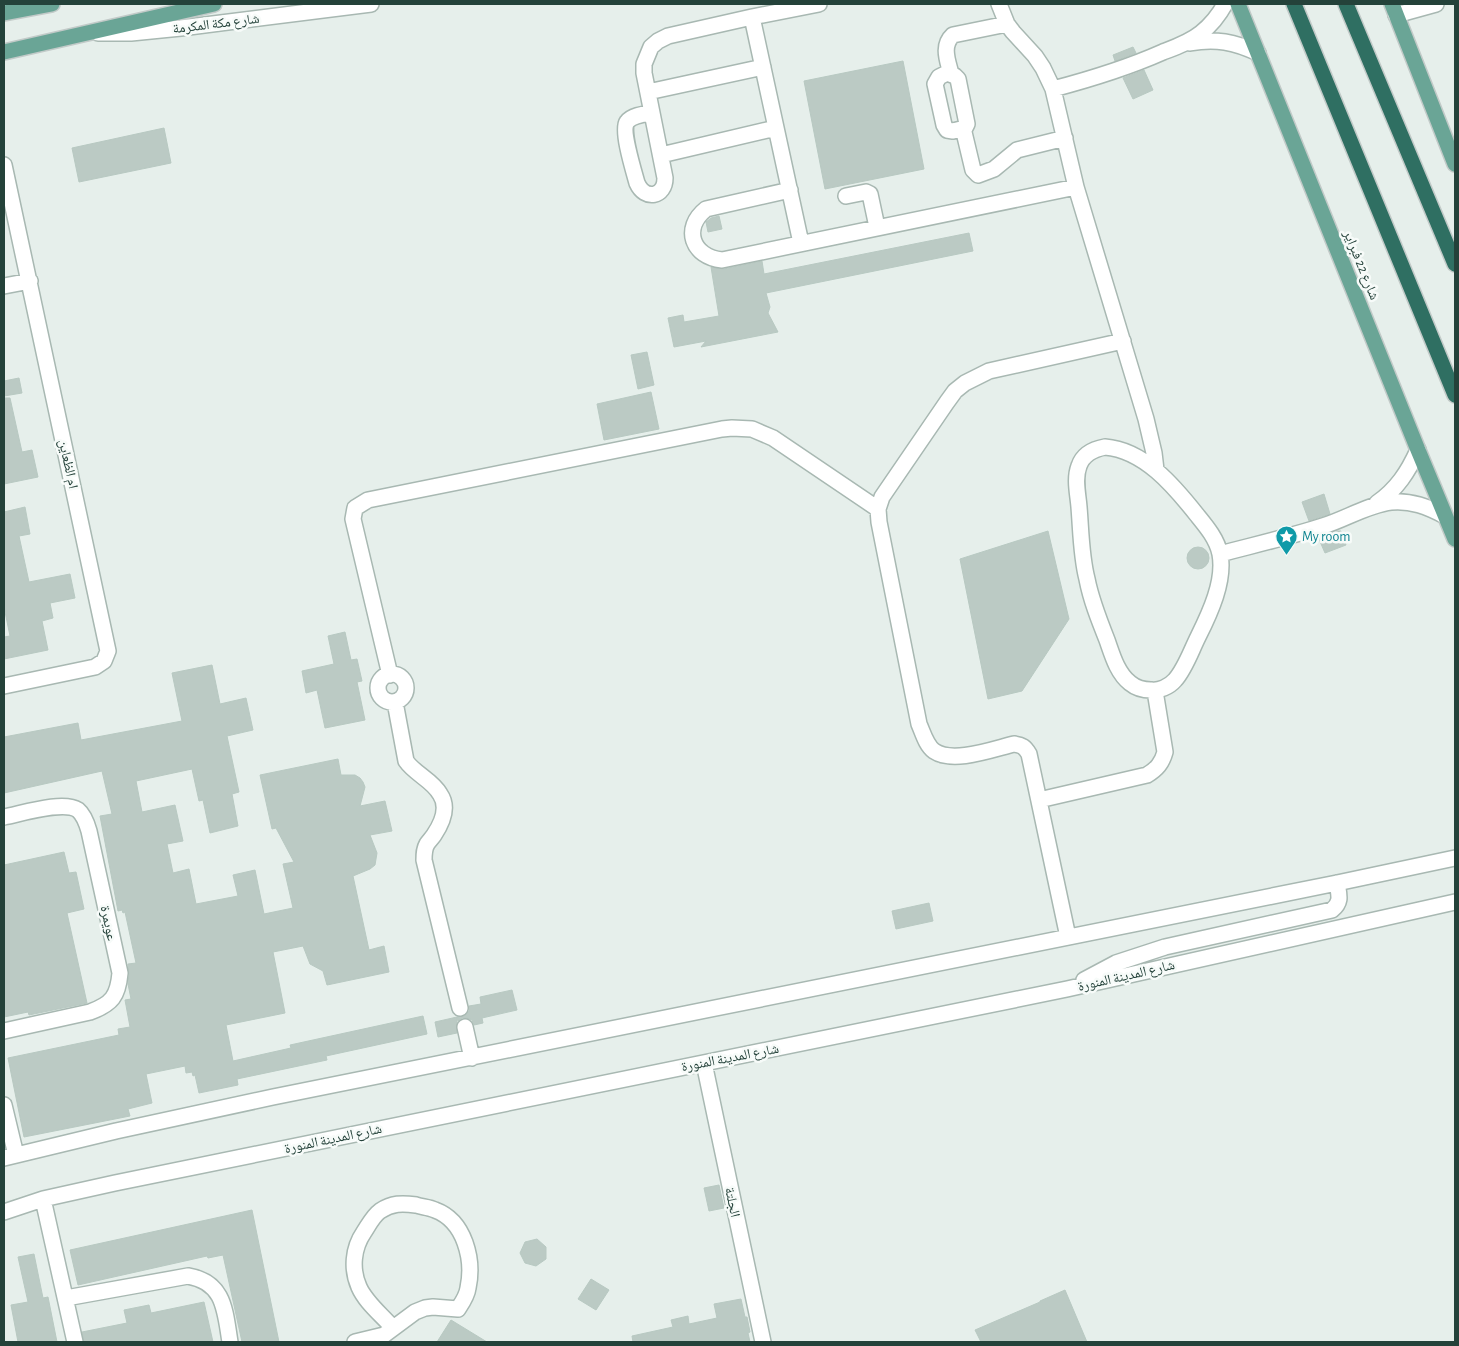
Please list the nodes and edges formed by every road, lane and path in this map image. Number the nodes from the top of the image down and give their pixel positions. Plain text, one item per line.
1 (52, 4) edge
2 (214, 4) edge
3 (372, 4) edge
4 (819, 4) edge
5 (999, 4) edge
6 (1225, 4) edge
7 (1238, 4) edge
8 (1294, 4) edge
9 (1346, 4) edge
10 (1436, 4) edge
11 (1394, 10) edge
12 (4, 13) edge
13 (752, 17) junction
14 (1007, 24) junction
15 (89, 34) junction
16 (1183, 44) junction
17 (4, 52) edge
18 (1258, 53) junction
19 (763, 67) junction
20 (951, 74) junction
21 (1053, 89) junction
22 (648, 92) junction
23 (652, 113) junction
24 (776, 128) junction
25 (963, 128) junction
26 (1065, 138) junction
27 (661, 155) junction
28 (1455, 164) edge
29 (4, 165) edge
30 (1076, 187) junction
31 (790, 190) junction
32 (846, 196) dead end
33 (877, 227) junction
34 (801, 243) junction
35 (1455, 264) edge
36 (30, 281) junction
37 (4, 286) edge
38 (1123, 341) junction
39 (1455, 395) edge
40 (1418, 450) junction
41 (1156, 470) junction
42 (1374, 505) junction
43 (878, 509) junction
44 (1445, 516) junction
45 (1455, 539) edge
46 (1220, 554) junction
47 (4, 686) edge
48 (1155, 690) junction
49 (1039, 800) junction
50 (4, 817) edge
51 (1455, 858) edge
52 (1337, 883) junction
53 (1455, 902) edge
54 (1068, 937) junction
55 (1067, 989) junction
56 (460, 1008) dead end
57 (465, 1027) dead end
58 (4, 1031) edge
59 (472, 1058) junction
60 (704, 1063) junction
61 (4, 1105) edge
62 (10, 1156) edge
63 (43, 1199) junction
64 (4, 1212) edge
65 (66, 1298) junction
66 (393, 1328) junction
67 (75, 1342) edge
68 (230, 1342) edge
69 (355, 1342) edge
70 (763, 1342) edge

1 - 12 main road
2 - 15 main road, شارع مكة المكرمة
3 - 15 street, شارع مكة المكرمة
4 - 13 street
5 - 14 street
6 - 16 street
7 - 18 main road, شارع 22 فبراير
8 - 39 highway
9 - 35 highway
10 - 11 street
11 - 28 main road
13 - 19 street
13 - 22 street
14 - 20 street
14 - 21 street
15 - 17 main road, شارع مكة المكرمة
16 - 18 street
16 - 21 street
18 - 40 main road, شارع 22 فبراير
19 - 22 street
19 - 24 street
20 - 25 street
20 - 25 street
21 - 26 street
22 - 23 street
23 - 27 street
23 - 27 street
24 - 27 street
24 - 31 street
25 - 26 street
26 - 30 street
29 - 36 street, ام الظعاين
30 - 33 street
30 - 38 street
31 - 34 street
31 - 34 street
32 - 33 street
33 - 34 street
36 - 37 street
36 - 47 street, ام الظعاين
38 - 41 street
38 - 43 street
40 - 42 street
40 - 44 main road, شارع 22 فبراير
41 - 46 street
41 - 48 street
42 - 44 street
42 - 46 street
43 - 49 street
43 - 56 street
44 - 45 main road, شارع 22 فبراير
46 - 48 street
48 - 49 street
49 - 54 street
50 - 58 street, عويمرة
51 - 52 street
52 - 54 street
52 - 55 street
53 - 55 street, شارع المدينة المنورة
54 - 59 street
55 - 60 street, شارع المدينة المنورة
57 - 59 street
59 - 62 street
60 - 63 street, شارع المدينة المنورة
60 - 70 street, الجلتة
61 - 62 street
63 - 64 street, شارع المدينة المنورة
63 - 65 street
65 - 67 street
65 - 68 street
66 - 66 street
66 - 69 street

